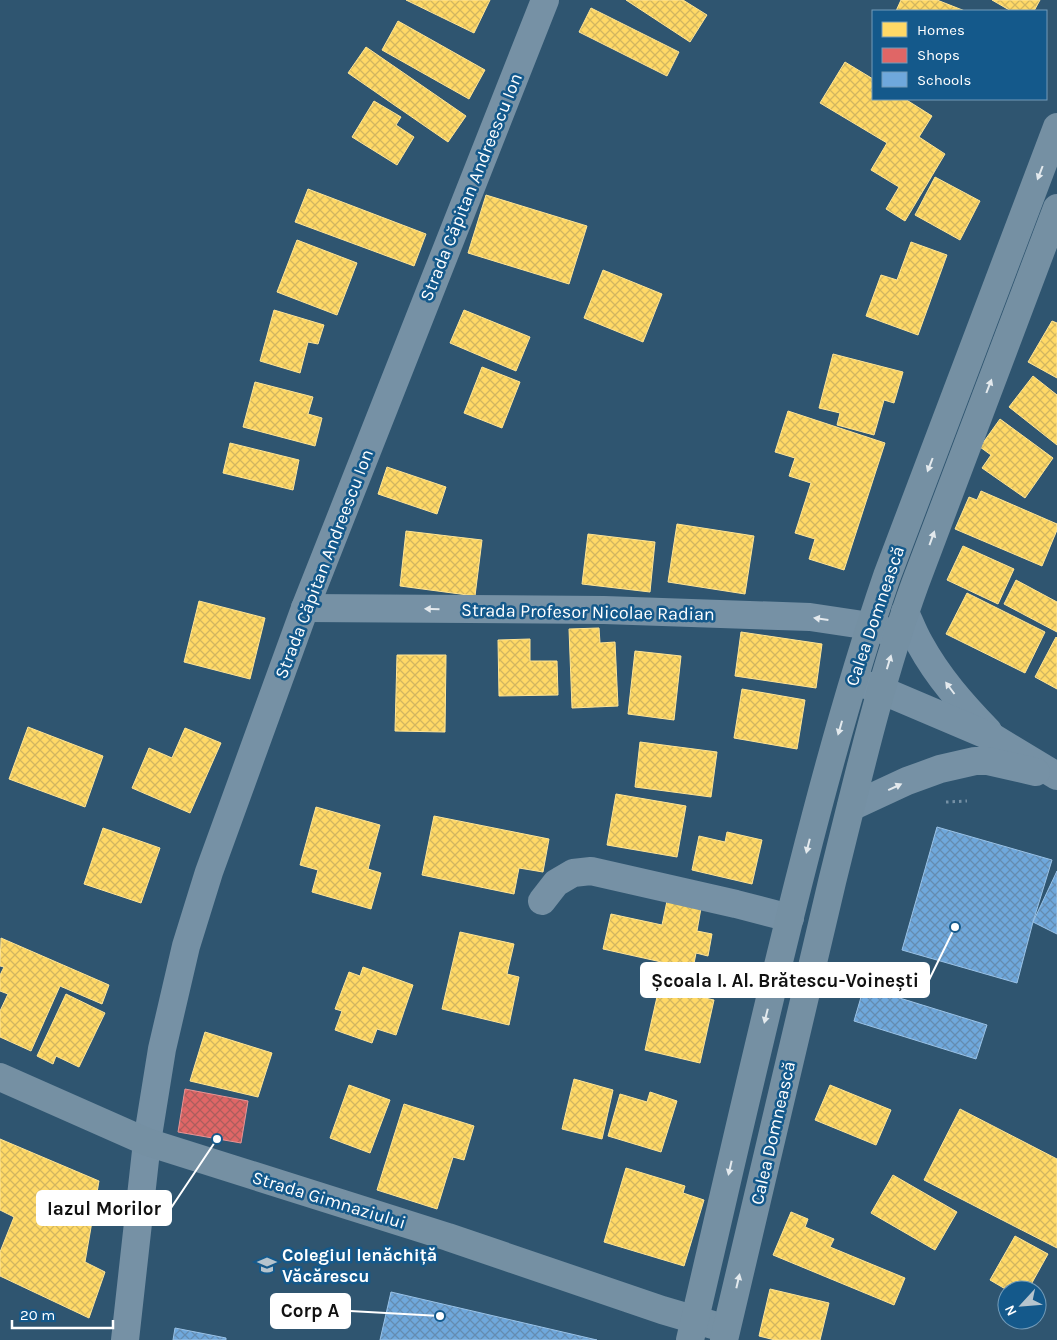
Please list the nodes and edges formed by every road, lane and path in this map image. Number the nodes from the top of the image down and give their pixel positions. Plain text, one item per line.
1 (545, 0) edge
2 (1057, 127) edge
3 (1057, 208) edge
4 (305, 608) junction
5 (901, 624) junction
6 (870, 626) junction
7 (853, 681) junction
8 (881, 690) junction
9 (994, 738) junction
10 (1057, 776) edge
11 (851, 808) junction
12 (542, 901) dead end
13 (790, 918) junction
14 (0, 1076) edge
15 (146, 1142) junction
16 (692, 1330) edge
17 (725, 1334) edge
18 (125, 1340) edge

1 - 4 street, Strada Căpitan Andreescu Ion
2 -> 6 main road, Calea Domnească
5 -> 3 main road, Calea Domnească
6 -> 4 street, Strada Profesor Nicolae Radian
4 - 15 street, Strada Căpitan Andreescu Ion
5 - 6 street, Strada Profesor Nicolae Radian
8 -> 5 main road, Calea Domnească
9 -> 5 street
6 - 7 main road, Calea Domnească
7 - 8 street
7 -> 13 main road, Calea Domnească
8 - 9 street
8 - 11 main road, Calea Domnească
9 - 10 street
11 -> 10 street
17 -> 11 main road, Calea Domnească
12 - 13 street
13 -> 16 main road, Calea Domnească
14 - 15 main road, Strada Gimnaziului
15 - 16 main road, Strada Gimnaziului
15 - 18 street, Strada Căpitan Andreescu Ion
16 - 17 main road, Strada Gimnaziului

